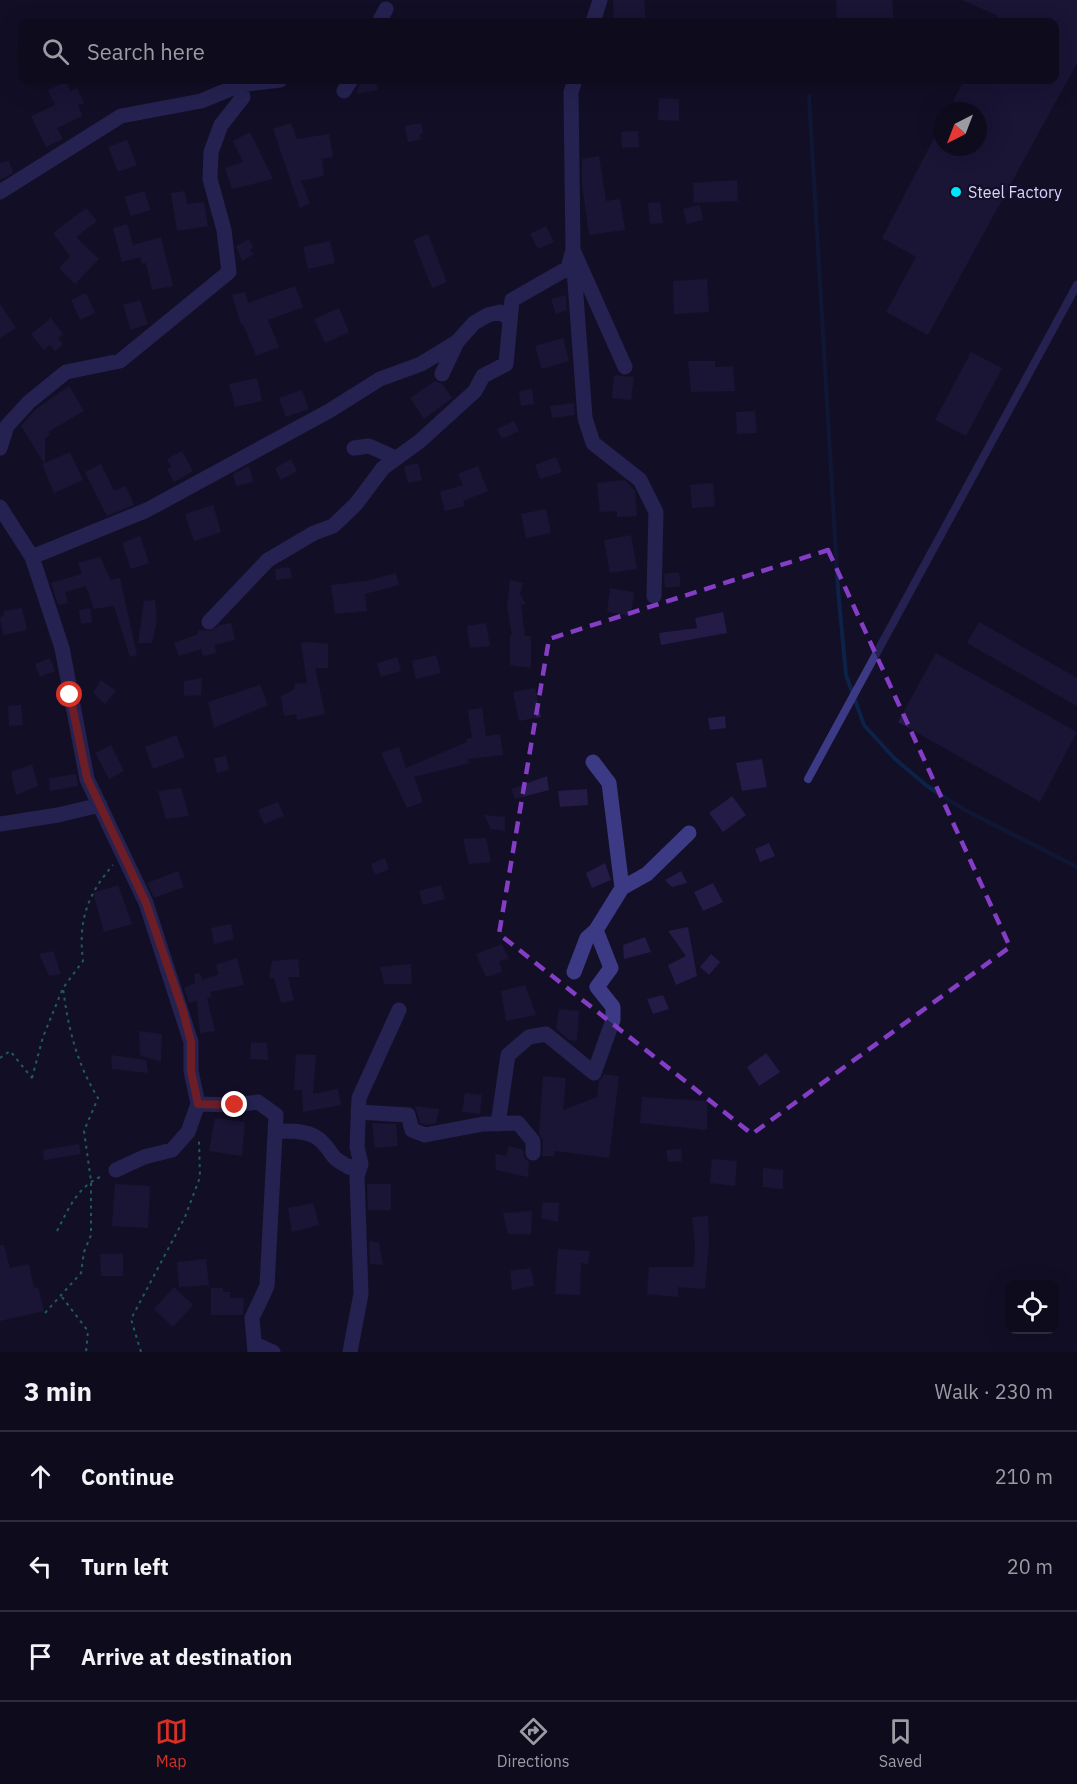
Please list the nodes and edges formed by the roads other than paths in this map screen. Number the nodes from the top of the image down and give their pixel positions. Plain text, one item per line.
1 (600, 0) edge
2 (594, 18) edge
3 (248, 84) edge
4 (574, 84) edge
5 (240, 85) junction
6 (0, 192) edge
7 (573, 250) junction
8 (1077, 285) edge
9 (510, 319) junction
10 (457, 342) junction
11 (625, 367) dead end
12 (442, 374) dead end
13 (0, 448) edge
14 (354, 448) dead end
15 (396, 458) junction
16 (0, 507) edge
17 (32, 557) junction
18 (654, 596) dead end
19 (209, 622) dead end
20 (592, 762) dead end
21 (808, 778) dead end
22 (100, 805) junction
23 (0, 824) edge
24 (689, 833) dead end
25 (622, 888) junction
26 (596, 930) junction
27 (574, 972) dead end
28 (399, 1010) dead end
29 (198, 1104) junction
30 (358, 1112) junction
31 (498, 1124) junction
32 (277, 1131) junction
33 (533, 1153) dead end
34 (361, 1164) junction
35 (116, 1170) road end
36 (255, 1348) edge
37 (273, 1352) edge
38 (350, 1352) edge

1 - 2 street
3 - 5 street
4 - 7 street
5 - 6 street
5 - 13 street
7 - 9 street
7 - 11 street
7 - 18 street
8 - 21 lane
9 - 10 street
9 - 15 street
10 - 12 street
10 - 17 street
14 - 15 street
15 - 19 street
16 - 17 street
17 - 22 street
20 - 25 street
22 - 23 street
22 - 29 street
24 - 25 street
25 - 26 street
26 - 27 street
26 - 31 street
28 - 30 street
29 - 32 street
29 - 35 street
30 - 31 street
30 - 34 street
31 - 33 street
32 - 34 street
32 - 36 street
34 - 38 street
36 - 37 street

